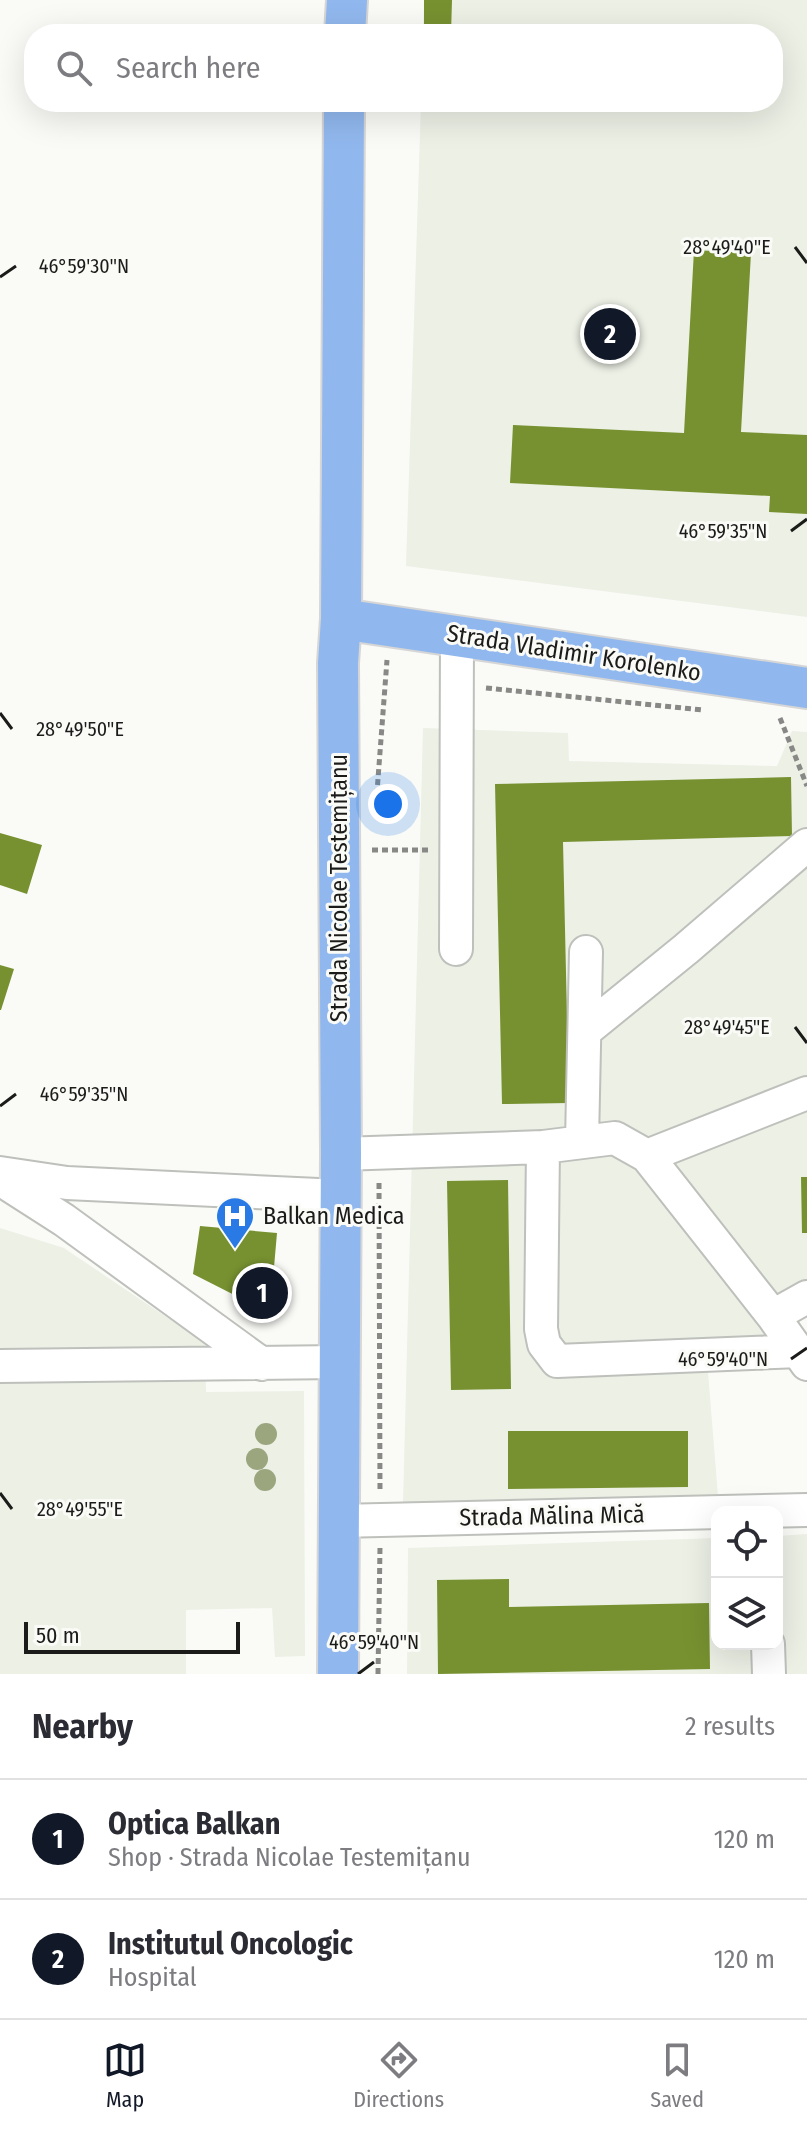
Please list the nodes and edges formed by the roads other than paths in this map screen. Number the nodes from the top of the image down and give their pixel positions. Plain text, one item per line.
1 (347, 0) edge
2 (346, 24) edge
3 (344, 112) edge
4 (341, 619) junction
5 (457, 635) junction
6 (807, 688) edge
7 (806, 846) edge
8 (456, 949) dead end
9 (586, 952) dead end
10 (585, 1031) junction
11 (807, 1093) edge
12 (582, 1141) junction
13 (543, 1147) junction
14 (360, 1154) junction
15 (647, 1156) junction
16 (0, 1176) edge
17 (340, 1196) junction
18 (807, 1297) edge
19 (773, 1316) junction
20 (803, 1358) edge
21 (339, 1362) junction
22 (262, 1364) junction
23 (0, 1366) edge
24 (807, 1510) edge
25 (783, 1511) edge
26 (711, 1512) edge
27 (338, 1521) junction
28 (768, 1650) edge
29 (338, 1674) edge
30 (769, 1674) edge

1 - 2 main road
3 - 4 main road, Strada Nicolae Testemițanu
4 - 5 main road, Strada Vladimir Korolenko
4 - 14 main road, Strada Nicolae Testemițanu
5 - 6 main road, Strada Vladimir Korolenko
5 - 8 street
7 - 10 street
9 - 10 street
10 - 12 street
11 - 15 street
12 - 13 street
12 - 15 street
13 - 14 street
13 - 20 street
14 - 17 main road, Strada Nicolae Testemițanu
15 - 19 street
16 - 17 street
16 - 22 street
17 - 21 main road, Strada Nicolae Testemițanu
18 - 19 street
19 - 20 street
21 - 22 street
21 - 27 main road, Strada Nicolae Testemițanu
22 - 23 street
24 - 25 street, Strada Mălina Mică
26 - 27 street, Strada Mălina Mică
27 - 29 main road, Strada Nicolae Testemițanu
28 - 30 street

